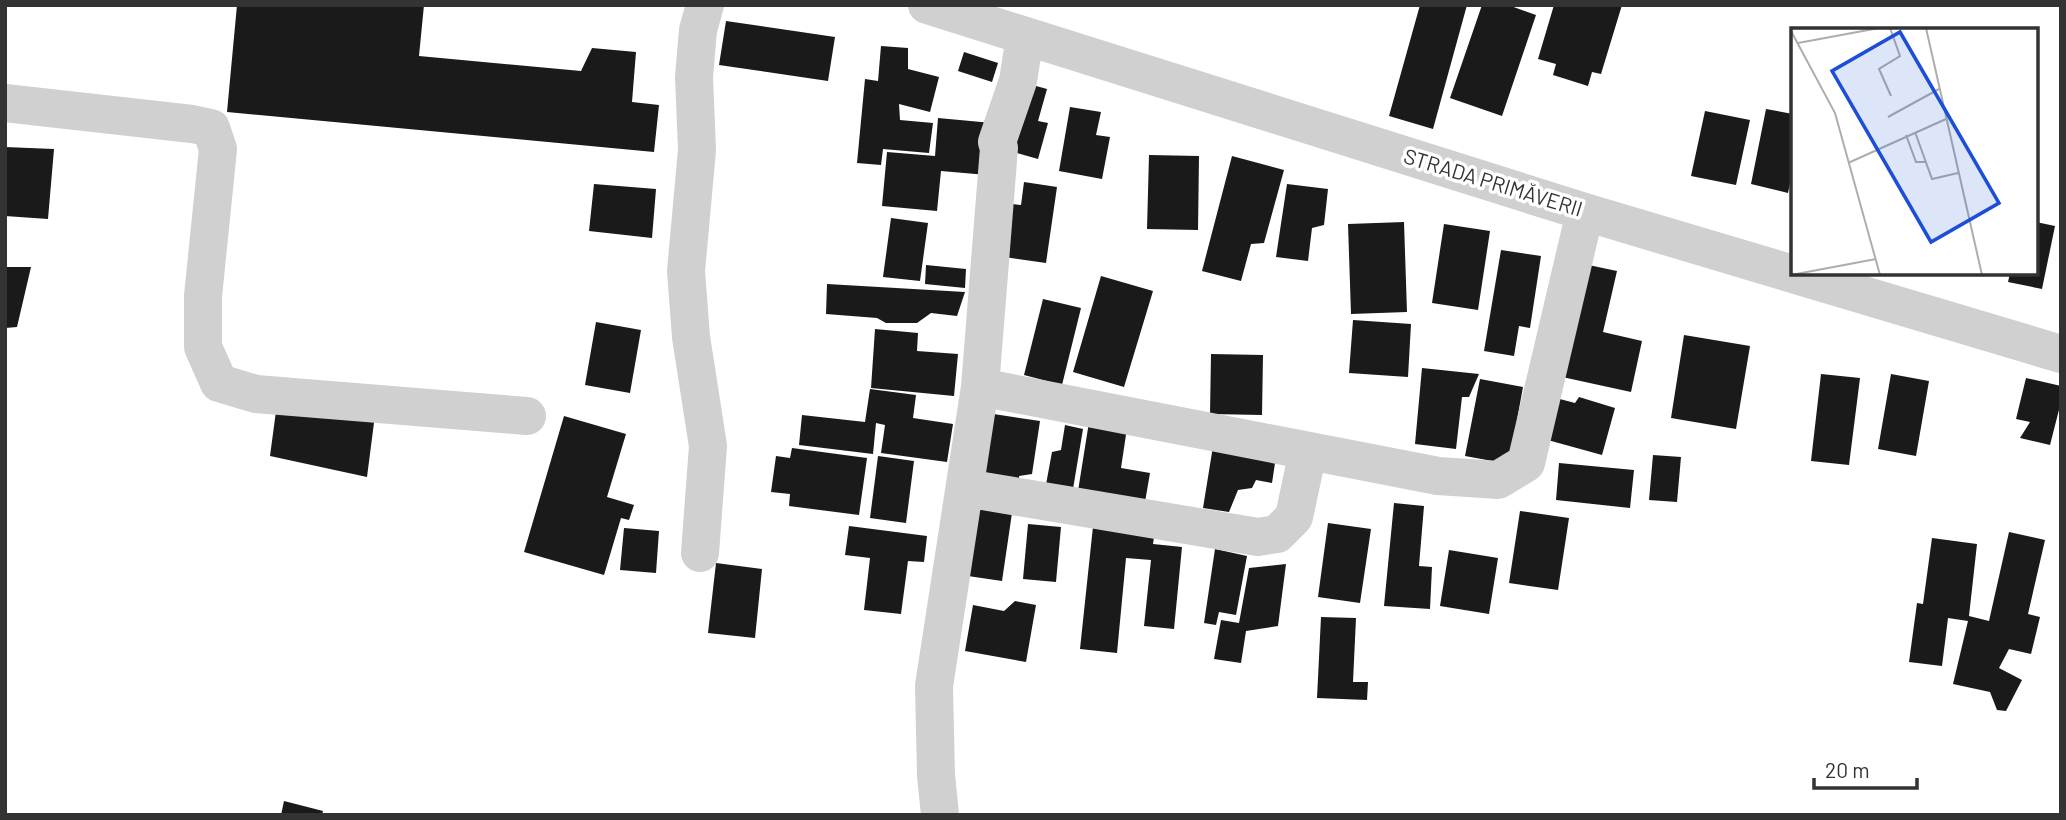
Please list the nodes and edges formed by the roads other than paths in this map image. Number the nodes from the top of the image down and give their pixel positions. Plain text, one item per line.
1 (705, 5) edge
2 (928, 5) edge
3 (1025, 36) junction
4 (5, 103) edge
5 (1585, 212) junction
6 (1791, 273) edge
7 (1796, 275) edge
8 (2061, 354) edge
9 (980, 387) junction
10 (527, 416) dead end
11 (1308, 451) junction
12 (965, 488) junction
13 (701, 553) dead end
14 (940, 815) edge

1 - 13 street
2 - 3 street, STRADA PRIMĂVERII
3 - 5 street, STRADA PRIMĂVERII
3 - 9 street
4 - 10 street
5 - 6 street, STRADA PRIMĂVERII
5 - 11 street
7 - 8 street, STRADA PRIMĂVERII
9 - 11 street
9 - 12 street
11 - 12 street
12 - 14 street

